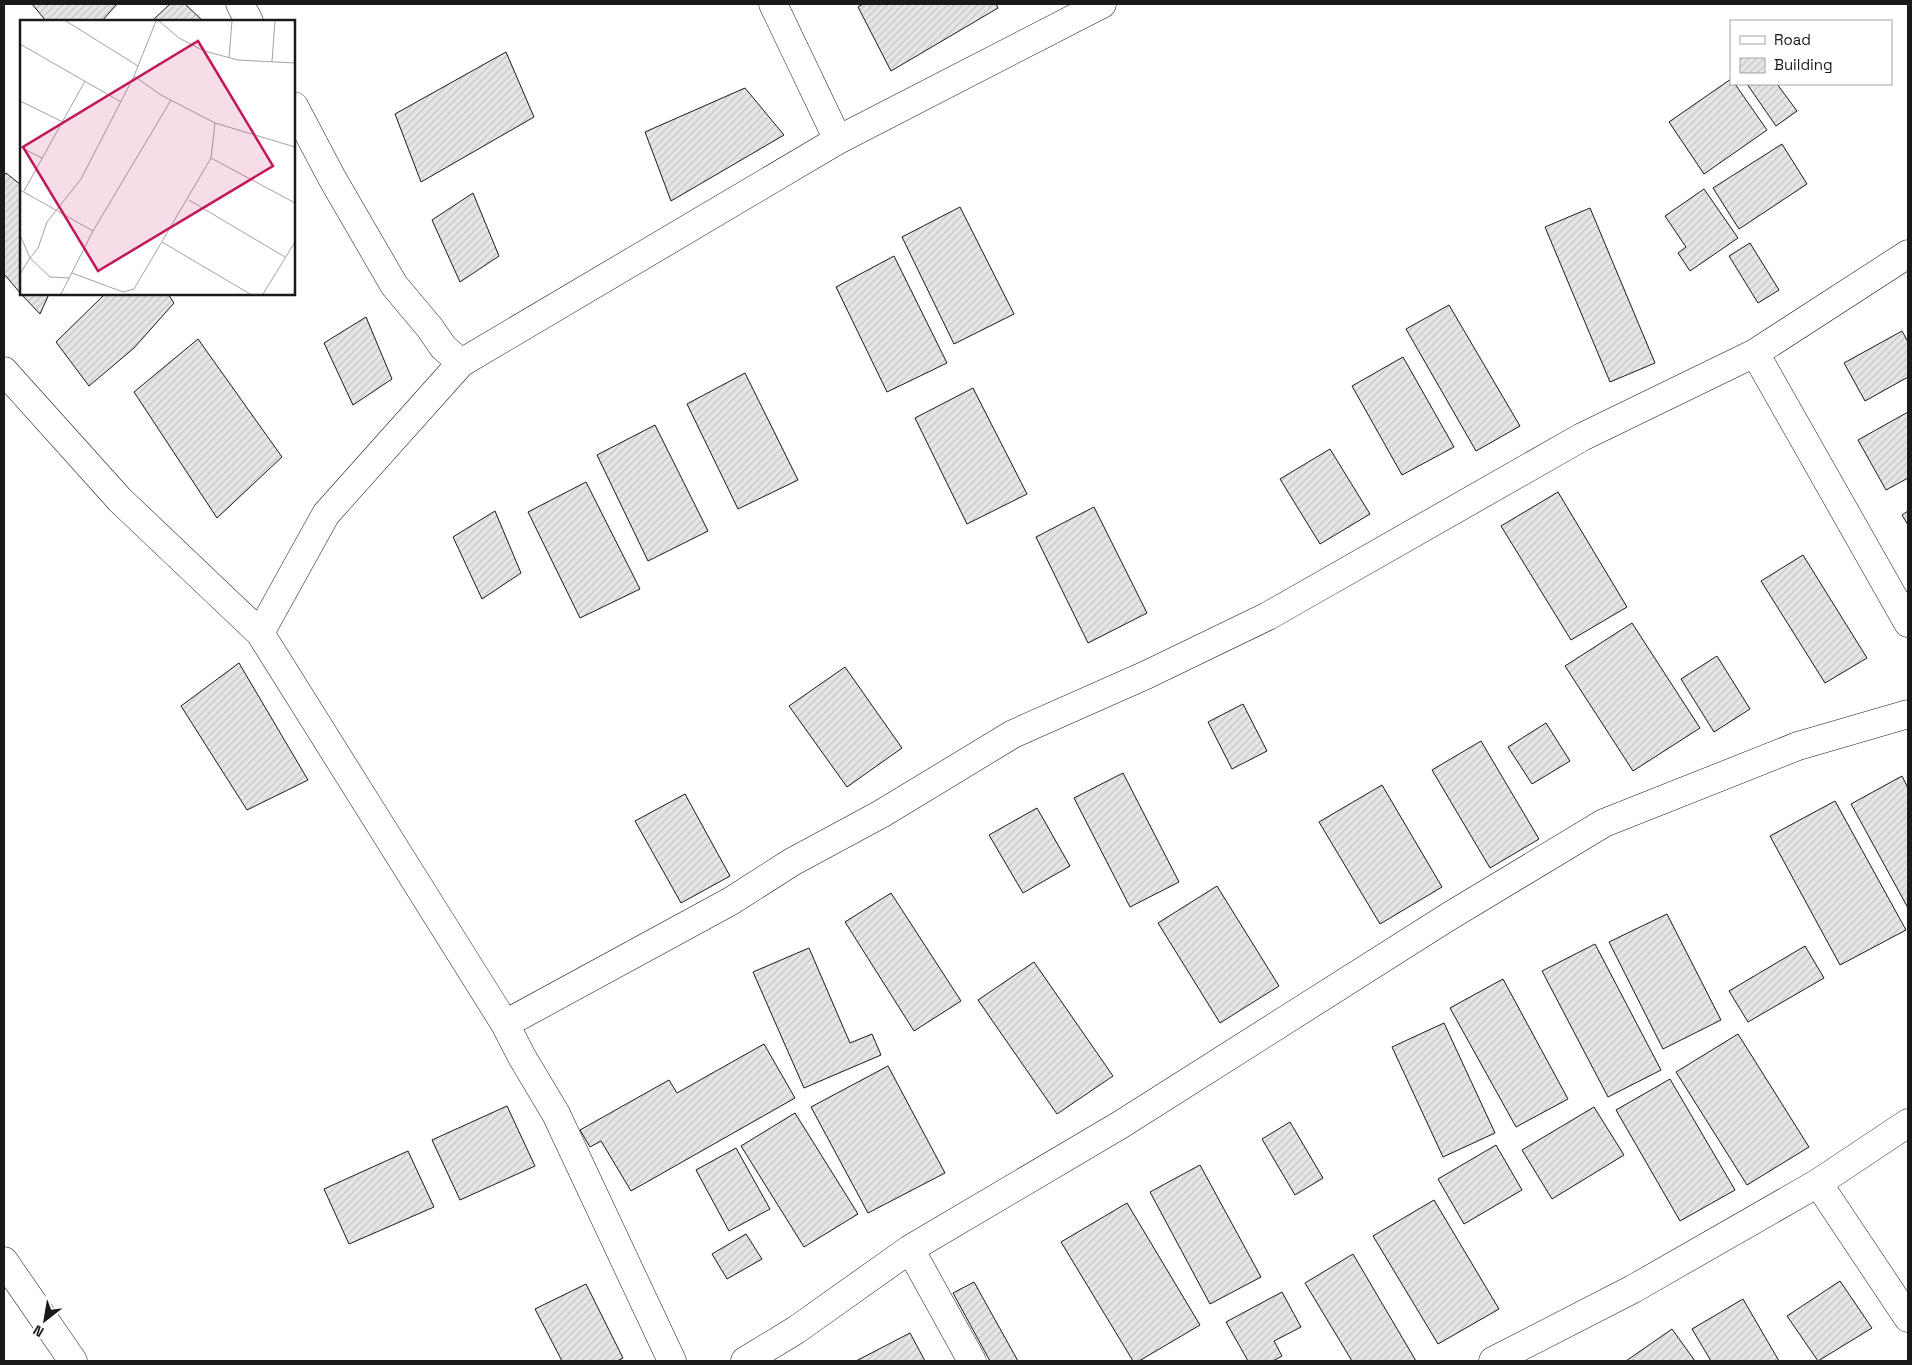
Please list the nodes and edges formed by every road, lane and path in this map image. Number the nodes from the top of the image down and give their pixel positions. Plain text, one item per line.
1 (240, 4) edge
2 (773, 4) edge
3 (1102, 4) edge
4 (248, 20) edge
5 (295, 108) edge
6 (838, 140) junction
7 (1908, 254) edge
8 (1755, 354) junction
9 (461, 363) junction
10 (4, 370) edge
11 (1908, 623) edge
12 (260, 633) junction
13 (1908, 714) edge
14 (505, 1024) junction
15 (1908, 1123) edge
16 (1818, 1183) junction
17 (910, 1248) junction
18 (4, 1261) edge
19 (1908, 1318) edge
20 (73, 1361) edge
21 (672, 1361) edge
22 (745, 1361) edge
23 (972, 1361) edge
24 (1493, 1361) edge

1 - 4 street
2 - 6 street
3 - 6 street
5 - 9 street
6 - 9 street
7 - 8 street
8 - 11 street
8 - 14 street
9 - 12 street
10 - 12 street
12 - 14 street
13 - 17 street
14 - 21 street
15 - 16 street
16 - 19 street
16 - 24 street
17 - 22 street
17 - 23 street
18 - 20 street

